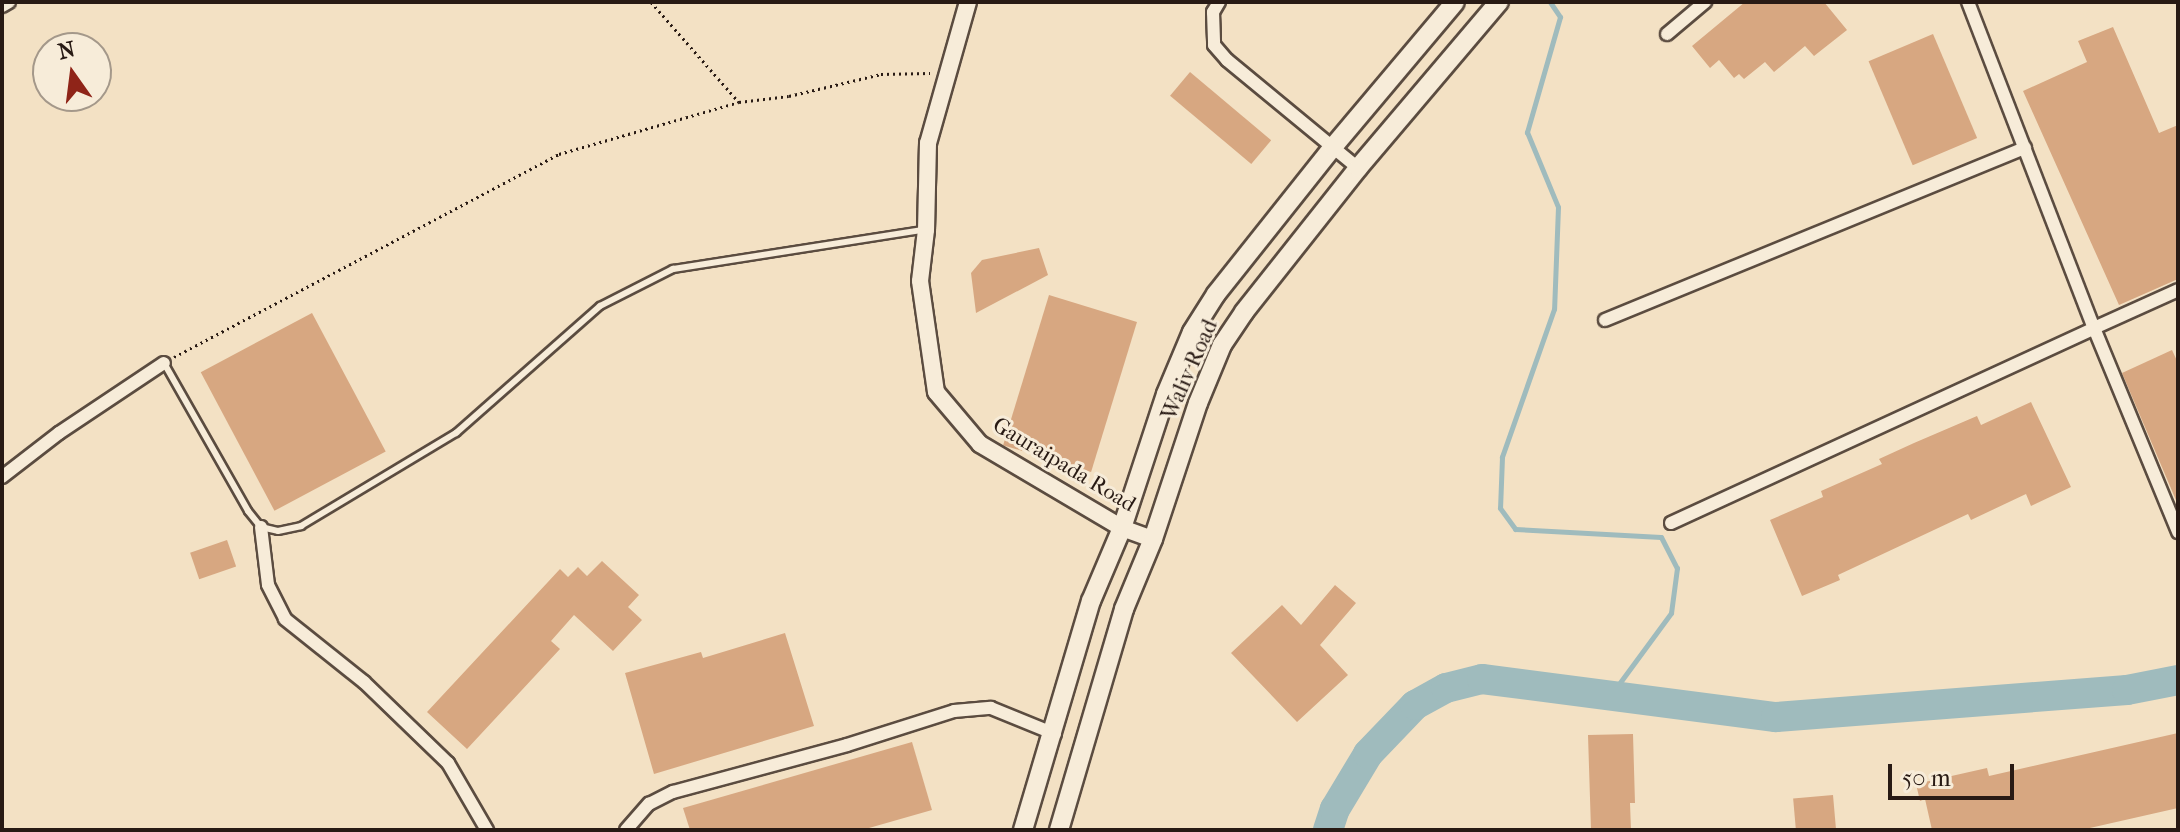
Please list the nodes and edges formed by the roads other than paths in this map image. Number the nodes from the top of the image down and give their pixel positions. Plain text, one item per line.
1 (9, 2) edge
2 (968, 2) edge
3 (1219, 2) edge
4 (1455, 2) edge
5 (1499, 2) edge
6 (1705, 2) edge
7 (1968, 2) edge
8 (2, 6) edge
9 (1667, 34) dead end
10 (1333, 147) junction
11 (2025, 148) junction
12 (1358, 168) junction
13 (926, 230) junction
14 (2178, 290) edge
15 (1605, 320) dead end
16 (2094, 328) junction
17 (164, 363) joint
18 (2, 477) edge
19 (1671, 523) dead end
20 (261, 527) junction
21 (1122, 528) junction
22 (2178, 532) edge
23 (1153, 539) junction
24 (1055, 734) junction
25 (487, 830) edge
26 (626, 830) edge
27 (1023, 830) edge
28 (1059, 830) edge

1 - 8 street
2 - 13 street, Gauraipada Road
3 - 10 street
4 - 10 main road, Waliv Road
5 - 12 main road, Waliv Road
6 - 9 street
7 - 11 street
10 - 12 street
10 - 21 main road, Waliv Road
11 - 15 street
11 - 16 street
12 - 23 main road, Waliv Road
13 - 20 lane
13 - 21 street, Gauraipada Road
14 - 16 street
16 - 19 street
16 - 22 street
17 - 18 street
17 - 20 lane
20 - 25 street
21 - 23 street, Gauraipada Road
21 - 24 main road, Waliv Road
23 - 28 main road, Waliv Road
24 - 26 street
24 - 27 main road, Waliv Road

